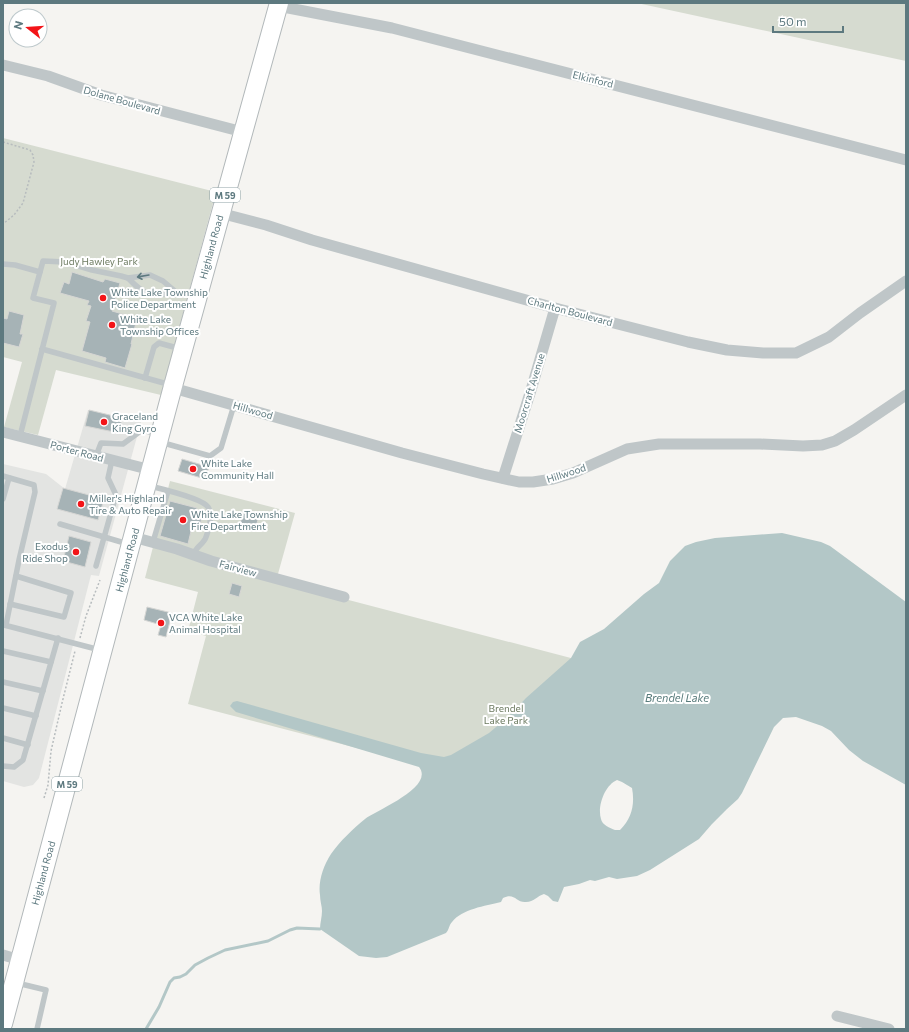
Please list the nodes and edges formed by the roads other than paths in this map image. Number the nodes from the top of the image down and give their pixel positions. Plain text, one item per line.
1 (278, 5) edge
2 (3, 65) edge
3 (243, 132) junction
4 (906, 160) edge
5 (220, 213) junction
6 (3, 264) edge
7 (40, 272) junction
8 (128, 278) junction
9 (906, 281) edge
10 (176, 292) junction
11 (197, 298) junction
12 (555, 308) junction
13 (42, 349) junction
14 (183, 349) junction
15 (145, 378) junction
16 (173, 387) junction
17 (906, 395) edge
18 (234, 405) junction
19 (3, 432) edge
20 (20, 436) junction
21 (159, 438) junction
22 (96, 456) junction
23 (112, 460) junction
24 (6, 477) edge
25 (149, 478) junction
26 (503, 478) junction
27 (168, 491) junction
28 (3, 499) edge
29 (60, 524) dead end
30 (104, 537) junction
31 (132, 541) junction
32 (153, 542) junction
33 (194, 554) junction
34 (96, 566) dead end
35 (16, 576) junction
36 (344, 597) dead end
37 (10, 604) junction
38 (5, 625) edge
39 (58, 638) junction
40 (103, 650) junction
41 (3, 651) edge
42 (51, 662) junction
43 (3, 682) edge
44 (43, 691) junction
45 (3, 708) edge
46 (36, 716) junction
47 (3, 738) edge
48 (28, 745) junction
49 (3, 766) edge
50 (3, 955) edge
51 (20, 960) junction
52 (14, 982) junction
53 (837, 1016) dead end
54 (3, 1024) edge
55 (37, 1029) edge
56 (890, 1029) edge

1 - 3 highway, Highland Road / M 59
1 - 4 street, Elkinford
2 - 3 street, Dolane Boulevard
3 - 5 highway, Highland Road / M 59
5 - 11 highway, Highland Road / M 59
5 - 12 street, Charlton Boulevard
6 - 7 lane
7 - 8 lane
7 - 13 lane
10 -> 8 lane
8 - 10 lane
9 - 12 street, Charlton Boulevard
10 - 11 lane
11 - 14 highway, Highland Road / M 59
12 - 26 street, Moorcraft Avenue
13 - 15 lane
13 - 20 lane
14 - 15 lane
14 - 16 highway, Highland Road / M 59
15 - 16 lane
16 - 18 street, Hillwood
16 - 21 highway, Highland Road / M 59
17 - 26 street, Hillwood
18 - 21 lane
18 - 26 street, Hillwood
19 - 20 street, Porter Road
20 - 22 street, Porter Road
21 - 22 lane
21 - 25 highway, Highland Road / M 59
22 - 23 street, Porter Road
23 - 25 street, Porter Road
23 - 30 lane
24 - 28 lane
24 - 35 lane
25 - 27 lane
25 - 31 highway, Highland Road / M 59
27 - 32 lane
27 - 33 lane
29 - 30 lane
30 - 31 lane
30 - 34 lane
31 - 32 street, Fairview
31 - 40 highway, Highland Road / M 59
32 - 33 street, Fairview
33 - 36 street, Fairview
35 - 37 lane
35 - 37 lane
37 - 38 lane
38 - 39 lane
39 - 40 lane
39 - 42 lane
40 - 51 highway, Highland Road / M 59
41 - 42 lane
42 - 44 lane
43 - 44 lane
44 - 46 lane
45 - 46 lane
46 - 48 lane
47 - 48 lane
48 - 49 lane
50 - 51 street
51 - 52 highway, Highland Road / M 59
52 - 54 highway, Highland Road / M 59
52 - 55 lane
53 - 56 street

